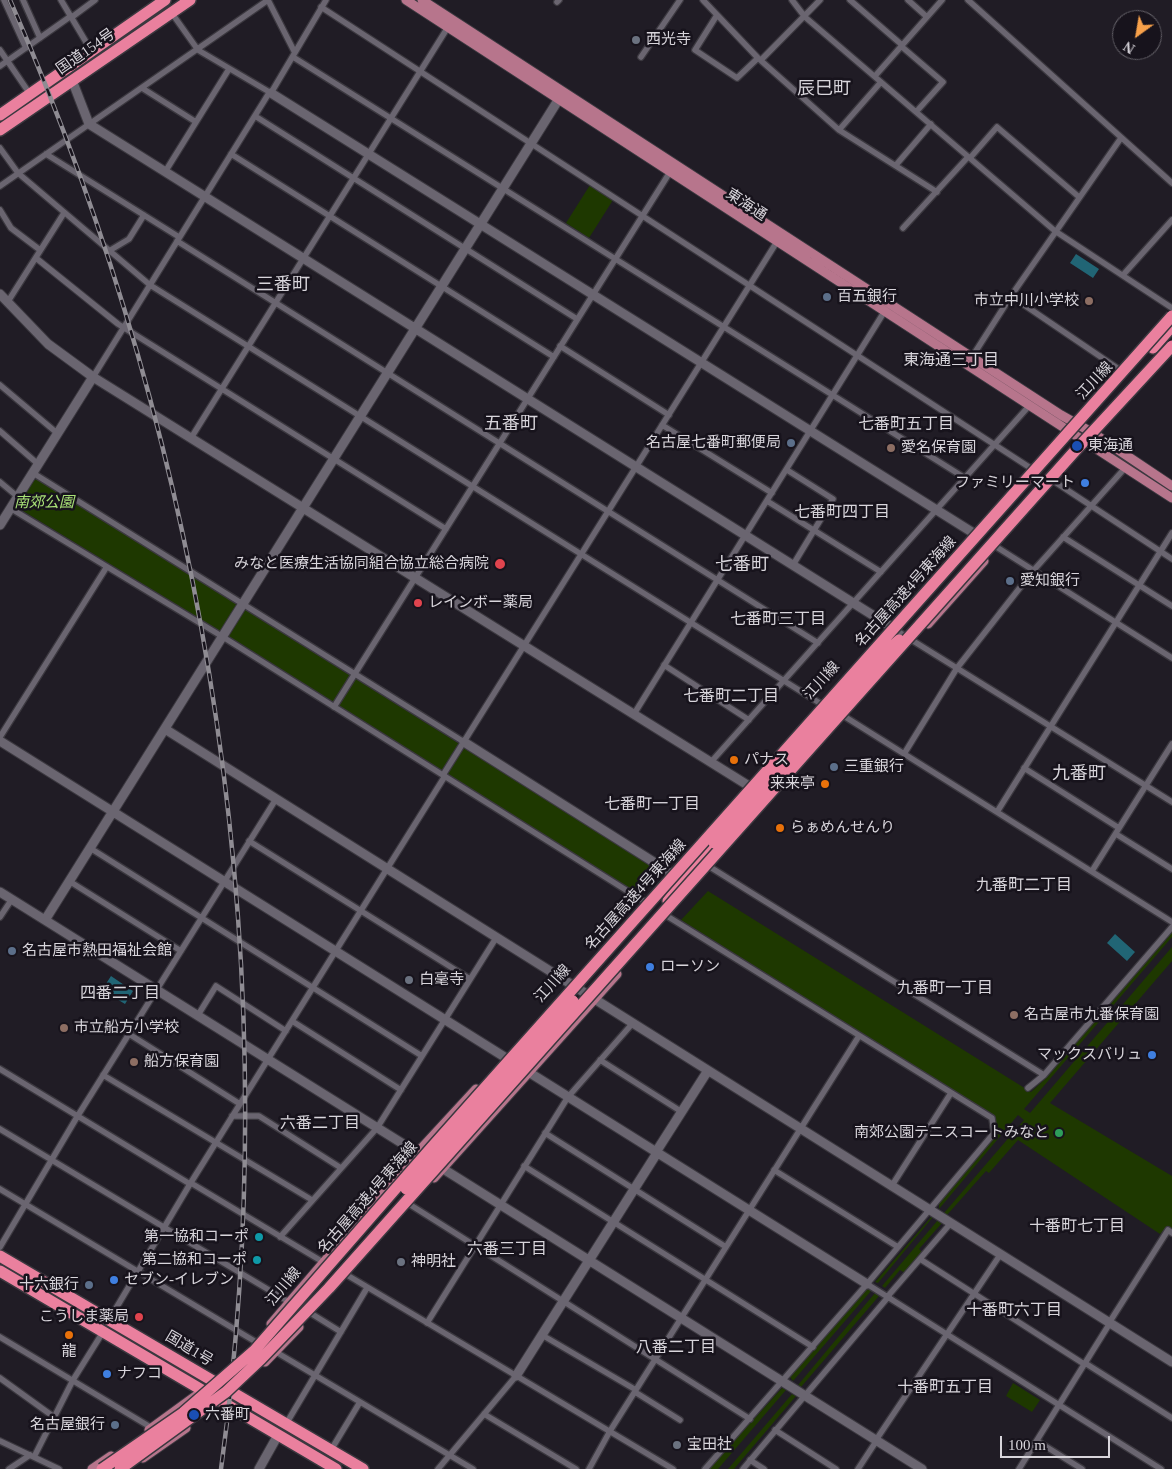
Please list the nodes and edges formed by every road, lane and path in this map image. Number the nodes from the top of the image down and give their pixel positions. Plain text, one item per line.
1 (4, 0) edge
2 (23, 0) edge
3 (62, 0) edge
4 (95, 0) edge
5 (165, 0) edge
6 (190, 0) edge
7 (268, 0) edge
8 (326, 0) edge
9 (406, 0) edge
10 (422, 0) edge
11 (680, 0) edge
12 (704, 0) edge
13 (792, 0) edge
14 (820, 0) edge
15 (850, 0) edge
16 (908, 0) edge
17 (942, 0) edge
18 (968, 0) edge
19 (321, 7) junction
20 (171, 12) junction
21 (717, 15) junction
22 (72, 16) junction
23 (805, 17) junction
24 (927, 17) junction
25 (448, 27) junction
26 (40, 38) junction
27 (902, 46) junction
28 (26, 48) junction
29 (0, 50) edge
30 (198, 50) junction
31 (92, 52) junction
32 (294, 54) junction
33 (641, 57) dead end
34 (760, 59) junction
35 (7, 61) junction
36 (0, 66) edge
37 (229, 69) junction
38 (420, 71) junction
39 (874, 76) junction
40 (72, 80) junction
41 (881, 82) junction
42 (142, 88) junction
43 (270, 93) junction
44 (30, 94) junction
45 (561, 96) junction
46 (916, 112) junction
47 (0, 115) edge
48 (255, 116) junction
49 (391, 118) junction
50 (196, 122) junction
51 (89, 124) junction
52 (930, 124) junction
53 (0, 130) edge
54 (839, 130) junction
55 (1121, 138) junction
56 (532, 143) junction
57 (0, 148) edge
58 (46, 154) junction
59 (231, 154) junction
60 (368, 154) junction
61 (969, 157) junction
62 (896, 165) junction
63 (165, 172) junction
64 (670, 172) junction
65 (18, 173) junction
66 (353, 178) junction
67 (1172, 183) edge
68 (0, 186) edge
69 (504, 188) junction
70 (936, 192) junction
71 (204, 197) junction
72 (1079, 197) junction
73 (0, 210) edge
74 (64, 213) junction
75 (144, 215) junction
76 (330, 216) junction
77 (642, 216) junction
78 (1172, 220) edge
79 (481, 224) junction
80 (903, 228) dead end
81 (1055, 232) junction
82 (779, 238) junction
83 (178, 239) junction
84 (466, 249) junction
85 (40, 250) junction
86 (109, 251) junction
87 (36, 258) junction
88 (303, 258) junction
89 (616, 258) junction
90 (1123, 275) junction
91 (150, 285) junction
92 (442, 286) junction
93 (749, 286) junction
94 (0, 294) edge
95 (593, 294) junction
96 (1010, 296) junction
97 (276, 302) junction
98 (7, 303) junction
99 (886, 307) junction
100 (1172, 308) edge
101 (1172, 315) edge
102 (577, 319) junction
103 (724, 325) junction
104 (1172, 326) edge
105 (123, 328) junction
106 (416, 329) junction
107 (1172, 336) edge
108 (248, 346) junction
109 (560, 346) junction
110 (1172, 346) edge
111 (1172, 354) edge
112 (554, 356) junction
113 (858, 356) junction
114 (972, 357) junction
115 (701, 362) junction
116 (388, 372) junction
117 (1123, 372) junction
118 (93, 377) junction
119 (0, 385) edge
120 (221, 389) junction
121 (834, 394) junction
122 (527, 399) junction
123 (1030, 406) junction
124 (669, 415) junction
125 (361, 416) junction
126 (662, 424) junction
127 (1070, 427) junction
128 (811, 431) junction
129 (0, 432) edge
130 (58, 433) junction
131 (1093, 433) junction
132 (191, 438) junction
133 (500, 442) junction
134 (1085, 442) junction
135 (995, 444) junction
136 (1054, 449) junction
137 (1074, 452) junction
138 (334, 459) junction
139 (38, 464) junction
140 (636, 467) junction
141 (1126, 468) junction
142 (1032, 469) junction
143 (787, 470) junction
144 (33, 473) junction
145 (965, 478) junction
146 (1052, 480) junction
147 (0, 482) edge
148 (472, 486) junction
149 (1172, 486) edge
150 (772, 493) junction
151 (18, 496) junction
152 (1172, 498) edge
153 (767, 501) junction
154 (1091, 506) junction
155 (10, 508) junction
156 (304, 508) junction
157 (609, 510) junction
158 (937, 510) junction
159 (0, 525) edge
160 (446, 529) junction
161 (814, 530) junction
162 (1172, 533) edge
163 (975, 534) junction
164 (745, 536) junction
165 (1063, 537) junction
166 (995, 546) junction
167 (1160, 552) junction
168 (581, 555) junction
169 (1172, 560) edge
170 (793, 565) junction
171 (106, 568) junction
172 (1033, 571) junction
173 (881, 572) junction
174 (415, 578) junction
175 (718, 580) junction
176 (1139, 585) junction
177 (853, 603) junction
178 (243, 604) junction
179 (1172, 606) edge
180 (1116, 622) junction
181 (691, 623) junction
182 (922, 624) junction
183 (890, 626) junction
184 (223, 637) junction
185 (914, 640) junction
186 (818, 642) junction
187 (524, 646) junction
188 (1172, 658) edge
189 (664, 666) junction
190 (957, 668) junction
191 (354, 674) junction
192 (784, 681) junction
193 (820, 704) junction
194 (334, 707) junction
195 (634, 714) junction
196 (845, 717) junction
197 (749, 720) junction
198 (1051, 726) junction
199 (165, 729) junction
200 (0, 739) edge
201 (464, 742) junction
202 (1172, 744) edge
203 (904, 754) junction
204 (711, 762) junction
205 (1024, 768) junction
206 (444, 776) junction
207 (749, 786) junction
208 (1146, 786) junction
209 (276, 799) junction
210 (771, 800) junction
211 (1172, 802) edge
212 (113, 812) junction
213 (997, 812) junction
214 (1118, 831) junction
215 (250, 841) junction
216 (90, 848) junction
217 (710, 867) junction
218 (386, 869) junction
219 (1172, 869) edge
220 (671, 872) junction
221 (1092, 872) junction
222 (69, 881) junction
223 (224, 882) junction
224 (0, 892) edge
225 (12, 899) junction
226 (644, 906) junction
227 (361, 910) junction
228 (667, 916) junction
229 (0, 917) edge
230 (201, 919) junction
231 (45, 920) junction
232 (1172, 922) edge
233 (1172, 928) edge
234 (496, 938) junction
235 (648, 938) junction
236 (336, 951) junction
237 (180, 952) junction
238 (470, 979) junction
239 (570, 986) junction
240 (312, 988) junction
241 (156, 990) junction
242 (594, 1000) junction
243 (198, 1015) junction
244 (444, 1020) junction
245 (292, 1021) junction
246 (632, 1024) junction
247 (286, 1031) junction
248 (128, 1034) junction
249 (859, 1036) junction
250 (422, 1056) junction
251 (506, 1058) junction
252 (268, 1059) junction
253 (600, 1060) junction
254 (0, 1069) edge
255 (708, 1072) junction
256 (530, 1073) junction
257 (103, 1075) junction
258 (1044, 1075) junction
259 (1028, 1088) dead end
260 (401, 1090) junction
261 (951, 1093) junction
262 (568, 1097) junction
263 (240, 1104) junction
264 (682, 1112) junction
265 (232, 1116) junction
266 (77, 1117) junction
267 (377, 1128) junction
268 (0, 1129) edge
269 (800, 1130) junction
270 (545, 1133) junction
271 (216, 1142) junction
272 (657, 1152) junction
273 (417, 1153) junction
274 (51, 1160) junction
275 (524, 1166) junction
276 (341, 1168) junction
277 (443, 1168) junction
278 (774, 1170) junction
279 (190, 1184) junction
280 (891, 1187) junction
281 (0, 1189) edge
282 (634, 1190) junction
283 (312, 1200) junction
284 (25, 1204) junction
285 (409, 1204) junction
286 (500, 1205) junction
287 (749, 1210) junction
288 (929, 1210) junction
289 (613, 1222) junction
290 (950, 1224) junction
291 (164, 1228) junction
292 (1172, 1233) edge
293 (280, 1237) junction
294 (475, 1246) junction
295 (0, 1247) edge
296 (726, 1247) junction
297 (898, 1247) junction
298 (1000, 1255) junction
299 (0, 1256) edge
300 (920, 1259) junction
301 (589, 1260) junction
302 (323, 1262) junction
303 (138, 1270) junction
304 (0, 1271) edge
305 (347, 1275) junction
306 (705, 1280) junction
307 (866, 1284) junction
308 (367, 1288) junction
309 (974, 1294) junction
310 (888, 1296) junction
311 (564, 1301) junction
312 (286, 1305) junction
313 (312, 1314) junction
314 (681, 1318) junction
315 (109, 1320) junction
316 (426, 1323) junction
317 (1110, 1323) junction
318 (103, 1332) junction
319 (341, 1332) junction
320 (947, 1334) junction
321 (542, 1335) junction
322 (0, 1337) edge
323 (256, 1342) junction
324 (813, 1347) junction
325 (276, 1352) junction
326 (656, 1359) junction
327 (1172, 1362) edge
328 (1085, 1364) junction
329 (314, 1376) junction
330 (516, 1376) junction
331 (0, 1378) edge
332 (73, 1380) junction
333 (214, 1382) junction
334 (783, 1382) junction
335 (203, 1390) junction
336 (635, 1391) junction
337 (232, 1392) junction
338 (805, 1395) junction
339 (221, 1401) junction
340 (360, 1402) junction
341 (1059, 1405) junction
342 (484, 1414) junction
343 (54, 1417) junction
344 (1172, 1418) edge
345 (750, 1419) junction
346 (680, 1420) dead end
347 (286, 1424) junction
348 (152, 1428) junction
349 (775, 1430) junction
350 (610, 1431) junction
351 (278, 1435) junction
352 (876, 1440) junction
353 (0, 1441) edge
354 (1037, 1441) junction
355 (331, 1450) junction
356 (448, 1454) junction
357 (32, 1456) junction
358 (750, 1460) junction
359 (9, 1469) edge
360 (59, 1469) edge
361 (92, 1469) edge
362 (102, 1469) edge
363 (120, 1469) edge
364 (128, 1469) edge
365 (259, 1469) edge
366 (336, 1469) edge
367 (363, 1469) edge
368 (438, 1469) edge
369 (473, 1469) edge
370 (576, 1469) edge
371 (589, 1469) edge
372 (673, 1469) edge
373 (705, 1469) edge
374 (743, 1469) edge
375 (764, 1469) edge
376 (836, 1469) edge
377 (858, 1469) edge
378 (922, 1469) edge
379 (1019, 1469) edge
380 (1082, 1469) edge
381 (1161, 1469) edge

1 - 28 street
2 - 26 street
3 - 22 street
4 - 22 street
5 - 31 highway, 国道154号
6 - 20 highway, 国道154号
7 - 30 street
7 - 32 street
8 - 19 street
9 - 25 main road, 東海通
10 - 45 main road, 東海通
11 - 33 street
12 - 21 street
13 - 23 street
14 - 23 street
15 - 27 street
16 - 24 street
17 - 24 street
18 - 55 street
19 - 32 street
19 - 38 street
20 - 30 street
20 - 40 highway, 国道154号
21 - 34 street
21 - 34 street
22 - 26 street
22 - 31 street
23 - 34 street
23 - 39 street
24 - 27 street
25 - 38 street
25 - 45 main road, 東海通
26 - 28 street
27 - 39 street
27 - 46 street
28 - 35 street
29 - 35 street
30 - 37 street
30 - 42 street
31 - 44 highway, 国道154号
32 - 43 street
32 - 49 street
34 - 54 street
35 - 36 street
35 - 44 street
37 - 43 street
37 - 50 street
38 - 49 street
38 - 56 street
39 - 41 street
40 - 51 street
40 - 53 highway, 国道154号
41 - 46 street
41 - 54 street
42 - 50 street
42 - 51 street
43 - 48 street
43 - 60 street
44 - 47 highway, 国道154号
45 - 56 street
45 - 64 main road, 東海通
45 - 82 main road, 東海通
46 - 52 street
48 - 59 street
48 - 66 street
49 - 60 street
49 - 69 street
50 - 63 street
51 - 58 street
51 - 63 street
52 - 61 street
52 - 62 street
54 - 62 street
55 - 67 street
55 - 72 street
56 - 69 street
56 - 77 street
57 - 65 street
58 - 65 street
58 - 75 street
59 - 71 street
59 - 76 street
60 - 66 street
60 - 79 street
61 - 70 street
61 - 72 street
61 - 81 street
62 - 70 street
63 - 71 street
64 - 77 street
64 - 82 main road, 東海通
65 - 68 street
65 - 74 street
66 - 76 street
66 - 84 street
69 - 79 street
69 - 89 street
70 - 80 street
71 - 83 street
71 - 88 street
72 - 81 street
73 - 85 street
74 - 85 street
74 - 86 street
75 - 83 street
75 - 86 street
76 - 88 street
76 - 92 street
77 - 89 street
77 - 93 street
78 - 90 street
79 - 84 street
79 - 95 street
81 - 90 street
81 - 96 street
82 - 93 street
82 - 99 main road, 東海通
83 - 91 street
83 - 97 street
84 - 92 street
84 - 102 street
85 - 87 street
86 - 91 street
87 - 98 street
87 - 105 street
88 - 97 street
88 - 106 street
89 - 95 street
89 - 103 street
90 - 100 street
91 - 105 street
91 - 108 street
92 - 106 street
92 - 112 street
93 - 103 street
93 - 113 street
94 - 98 street
95 - 102 street
95 - 115 street
96 - 114 street
96 - 117 street
97 - 108 street
97 - 116 street
98 - 118 street
99 - 113 street
99 - 114 main road, 東海通
99 - 123 main road, 東海通
101 - 117 main road, 江川線
101 - 136 highway, 名古屋高速4号東海線, bridge
102 - 109 street
103 - 115 street
103 - 121 street
104 - 136 highway
105 - 118 street
105 - 120 street
106 - 116 street
106 - 122 street
107 - 137 highway, bridge
108 - 120 street
108 - 125 street
109 - 112 street
109 - 124 street
110 - 137 highway, 名古屋高速4号東海線, bridge
111 - 131 main road
112 - 122 street
113 - 121 street
113 - 135 street
114 - 127 main road, 東海通
115 - 124 street
115 - 128 street
116 - 125 street
116 - 133 street
117 - 127 main road, 江川線
118 - 130 street
118 - 132 street
119 - 130 street
120 - 132 street
120 - 138 street
121 - 128 street
121 - 145 street
122 - 133 street
122 - 140 street
123 - 127 main road, 東海通
123 - 135 street
124 - 126 street
125 - 138 street
125 - 148 street
126 - 140 street
126 - 150 street
127 - 131 main road, 東海通
127 - 134 main road, 東海通
127 - 142 main road, 江川線
128 - 143 street
128 - 158 street
129 - 139 street
130 - 139 street
131 - 134 main road
131 - 149 main road, 東海通
132 - 156 street
133 - 148 street
133 - 157 street
134 - 141 main road, 東海通
134 - 146 main road
135 - 142 street
135 - 145 street
136 - 226 highway, 名古屋高速4号東海線, bridge
137 - 182 highway, 名古屋高速4号東海線, bridge
138 - 156 street
138 - 160 street
139 - 144 street
140 - 157 street
140 - 164 street
141 - 152 main road, 東海通
141 - 154 street
142 - 163 main road, 江川線
143 - 150 street
143 - 161 street
144 - 151 street
144 - 178 street
145 - 158 street
146 - 154 street
146 - 166 main road
147 - 151 street
148 - 160 street
148 - 168 street
150 - 153 street
151 - 155 street
153 - 161 street
153 - 164 street
154 - 165 street
154 - 167 street
155 - 159 street
155 - 171 street
156 - 174 street
156 - 178 street
157 - 168 street
157 - 175 street
158 - 163 street
158 - 173 street
160 - 174 street
161 - 170 street
161 - 173 street
162 - 167 street
163 - 183 main road, 江川線
164 - 170 street
164 - 175 street
165 - 172 street
165 - 176 street
166 - 172 street
166 - 185 main road
167 - 169 street
167 - 176 street
168 - 181 street
168 - 187 street
170 - 177 street
171 - 184 street
171 - 200 street
172 - 180 street
172 - 190 street
173 - 177 street
174 - 187 street
174 - 191 street
175 - 181 street
175 - 186 street
176 - 179 street
176 - 180 street
177 - 183 street
177 - 186 street
178 - 184 street
178 - 191 street
180 - 188 street
180 - 198 street
181 - 189 street
181 - 192 street
182 - 235 highway, bridge
182 - 363 highway, 名古屋高速4号東海線, bridge
183 - 185 street
183 - 193 main road, 江川線
184 - 194 street
184 - 199 street
185 - 190 street
185 - 196 main road
186 - 192 street
187 - 195 street
187 - 201 street
189 - 195 street
189 - 197 street
190 - 198 street
190 - 203 street
191 - 194 street
191 - 201 street
192 - 193 street
192 - 197 street
193 - 196 street
193 - 207 main road, 江川線
194 - 206 street
195 - 204 street
196 - 203 street
196 - 210 main road
197 - 204 street
198 - 205 street
198 - 208 street
199 - 209 street
199 - 212 street
200 - 212 street
201 - 206 street
201 - 220 street
202 - 208 street
203 - 213 street
204 - 207 street
205 - 213 street
205 - 214 street
206 - 218 street
206 - 226 street
207 - 210 street
207 - 220 main road, 江川線
208 - 211 street
208 - 214 street
209 - 215 street
209 - 218 street
210 - 217 main road
212 - 216 street
212 - 223 street
213 - 221 street
214 - 219 street
214 - 221 street
215 - 223 street
215 - 227 street
216 - 222 street
216 - 230 street
217 - 228 main road
217 - 258 street
218 - 227 street
218 - 234 street
220 - 226 main road, 江川線
221 - 232 street
222 - 231 street
222 - 237 street
223 - 230 street
223 - 236 street
224 - 225 street
225 - 229 street
225 - 231 street
226 - 239 main road, 江川線
226 - 312 highway, bridge
226 - 362 highway, 名古屋高速4号東海線, bridge
227 - 236 street
227 - 238 street
228 - 235 main road
228 - 249 street
230 - 237 street
230 - 240 street
231 - 241 street
233 - 258 street
234 - 238 street
234 - 239 street
235 - 242 main road
236 - 240 street
236 - 244 street
237 - 241 street
238 - 244 street
239 - 242 street
239 - 251 main road, 江川線
240 - 245 street
240 - 250 street
241 - 243 street
241 - 248 street
242 - 246 street
242 - 256 main road
243 - 247 street
243 - 252 street
244 - 250 street
244 - 251 street
245 - 247 street
245 - 260 street
246 - 253 street
246 - 255 street
247 - 252 street
248 - 257 street
248 - 263 street
249 - 261 street
249 - 269 street
250 - 260 street
251 - 256 street
251 - 273 main road, 江川線
252 - 263 street
252 - 267 street
253 - 262 street
253 - 264 street
254 - 266 street
255 - 264 street
255 - 269 street
256 - 262 street
256 - 277 main road
257 - 266 street
257 - 271 street
258 - 259 street
260 - 267 street
261 - 280 street
261 - 288 street
262 - 270 street
262 - 272 street
263 - 265 street
264 - 272 street
265 - 271 street
265 - 276 street
266 - 274 street
266 - 279 street
267 - 273 street
267 - 276 street
268 - 274 street
269 - 278 street
269 - 280 street
270 - 275 street
270 - 282 street
271 - 279 street
271 - 283 street
272 - 282 street
272 - 287 street
273 - 277 street
273 - 302 main road, 江川線
274 - 284 street
274 - 291 street
275 - 286 street
275 - 289 street
276 - 283 street
277 - 285 main road
277 - 286 street
278 - 287 street
278 - 297 street
279 - 291 street
279 - 293 street
280 - 288 street
281 - 284 street
282 - 289 street
282 - 296 street
283 - 293 street
284 - 295 street
284 - 303 street
285 - 294 street
285 - 305 main road
286 - 294 street
286 - 301 street
287 - 296 street
287 - 307 street
288 - 290 street
288 - 297 street
289 - 301 street
289 - 306 street
290 - 298 street
290 - 300 street
291 - 303 street
291 - 312 street
292 - 317 street
293 - 302 street
294 - 311 street
294 - 316 street
296 - 306 street
297 - 307 street
298 - 309 street
298 - 317 street
299 - 315 highway, 国道1号
300 - 309 street
300 - 310 street
301 - 311 street
301 - 314 street
302 - 312 main road, 江川線
303 - 315 street
303 - 323 street
304 - 318 highway, 国道1号
305 - 308 street
305 - 313 main road
306 - 314 street
306 - 324 street
307 - 310 street
307 - 324 street
308 - 316 street
308 - 319 street
309 - 320 street
309 - 328 street
310 - 320 street
310 - 338 street
311 - 321 street
311 - 326 street
312 - 323 main road, 江川線
313 - 319 street
313 - 325 main road
314 - 326 street
314 - 334 street
315 - 333 highway, 国道1号
316 - 330 street
317 - 327 street
317 - 328 street
318 - 332 street
318 - 335 highway, 国道1号
319 - 329 street
320 - 341 street
320 - 352 street
321 - 330 street
321 - 336 street
322 - 332 street
323 - 333 main road, 江川線
324 - 334 street
325 - 329 street
325 - 337 main road
326 - 336 street
326 - 345 street
328 - 341 street
328 - 344 street
329 - 340 street
329 - 347 street
330 - 342 street
330 - 350 street
331 - 343 street
332 - 343 street
332 - 348 street
333 - 335 main road, 江川線
333 - 337 highway, 国道1号
334 - 338 street
334 - 345 street
335 - 339 highway, 国道1号
335 - 348 main road, 江川線
336 - 346 street
336 - 350 street
337 - 339 main road
337 - 347 highway, 国道1号
338 - 349 street
338 - 352 street
339 - 351 highway, 国道1号
339 - 364 main road
340 - 355 street
340 - 356 street
341 - 354 street
341 - 381 street
342 - 356 street
342 - 370 street
343 - 357 street
345 - 373 street
347 - 355 highway, 国道1号
348 - 361 main road, 江川線
349 - 358 street
349 - 376 street
350 - 371 street
350 - 372 street
351 - 365 street
351 - 366 highway, 国道1号
352 - 377 street
352 - 378 street
353 - 357 street
354 - 379 street
354 - 380 street
355 - 367 highway, 国道1号
356 - 368 street
356 - 369 street
357 - 359 street
357 - 360 street
358 - 374 street
358 - 375 street

